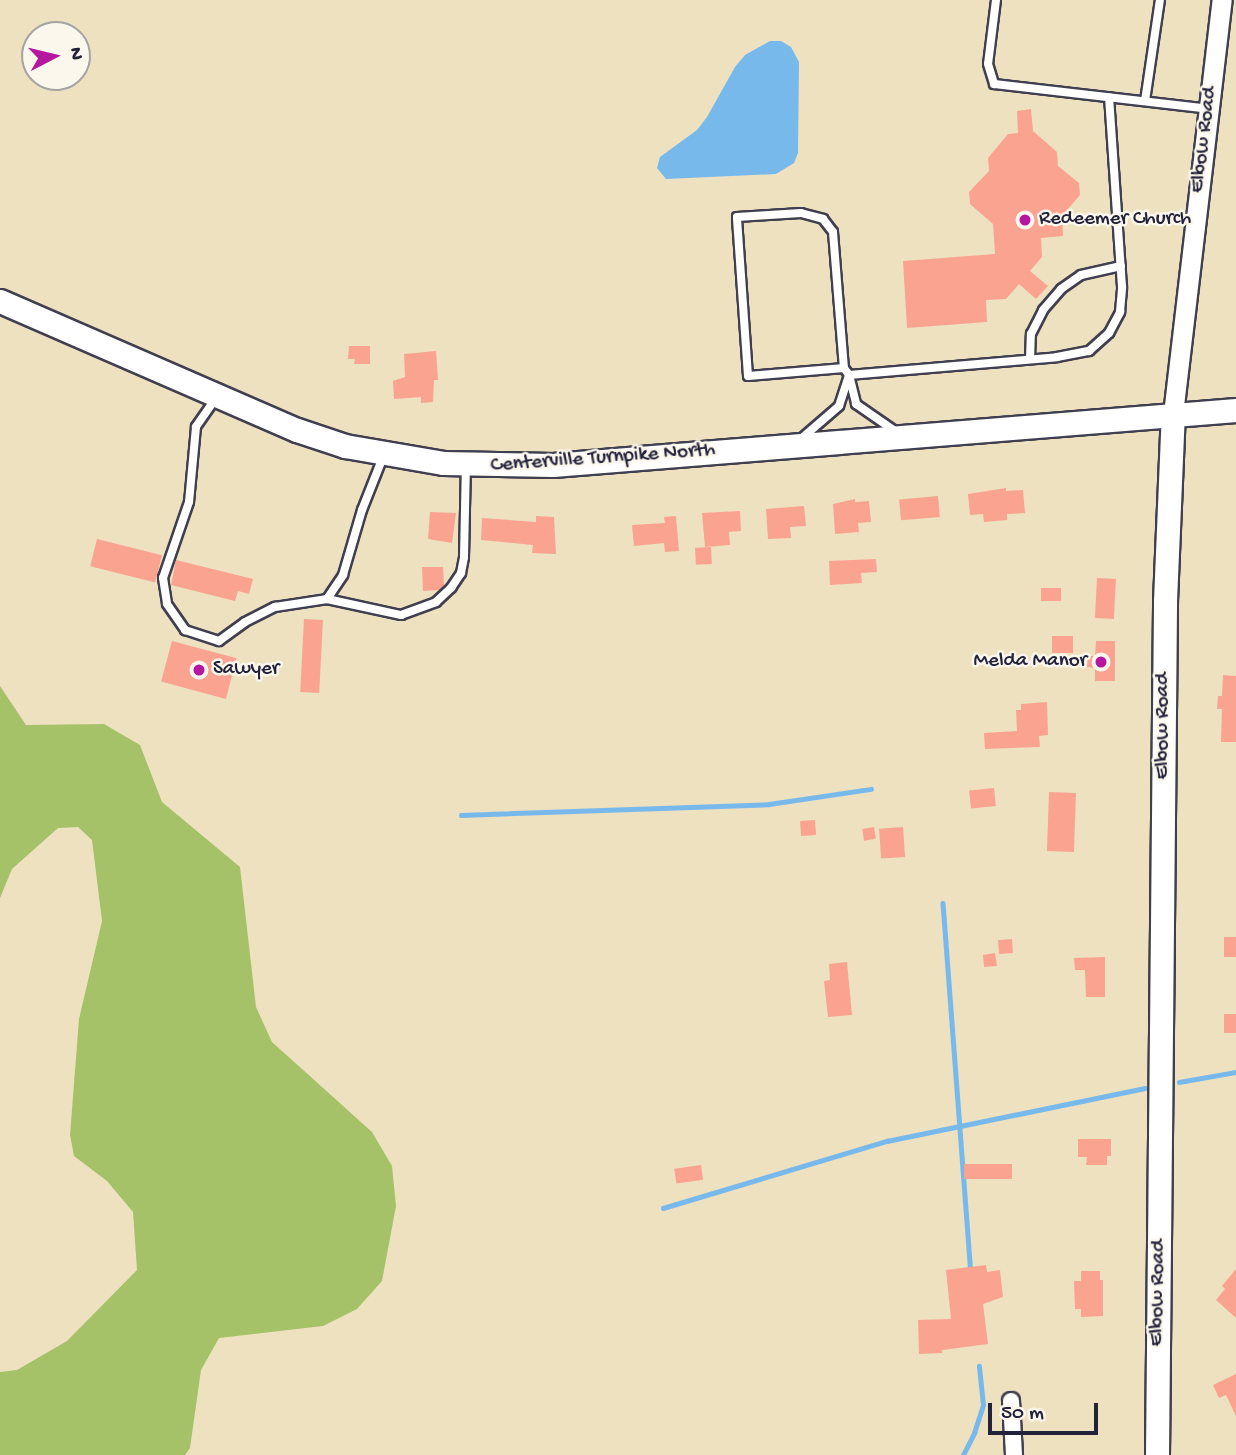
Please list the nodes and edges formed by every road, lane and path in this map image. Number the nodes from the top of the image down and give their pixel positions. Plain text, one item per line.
1 (996, 0) edge
2 (1160, 0) edge
3 (1222, 0) edge
4 (1109, 97) junction
5 (1145, 101) junction
6 (1209, 109) junction
7 (1121, 265) junction
8 (0, 301) edge
9 (1030, 359) junction
10 (847, 372) junction
11 (216, 397) junction
12 (1236, 410) edge
13 (1173, 414) junction
14 (900, 435) junction
15 (794, 445) junction
16 (384, 454) junction
17 (466, 465) junction
18 (327, 599) junction
19 (1011, 1401) dead end
20 (1014, 1455) edge
21 (1157, 1455) edge

1 - 4 lane
2 - 5 lane
3 - 6 street, Elbow Road
4 - 5 lane
4 - 7 lane
5 - 6 lane
6 - 13 street, Elbow Road
7 - 9 lane
7 - 9 lane
8 - 11 main road, Centerville Turnpike North
9 - 10 lane
10 - 10 lane
10 - 14 lane
10 - 15 lane
11 - 16 main road, Centerville Turnpike North
11 - 18 lane
12 - 13 main road, Centerville Turnpike North
13 - 14 main road, Centerville Turnpike North
13 - 21 main road, Elbow Road
14 - 15 main road, Centerville Turnpike North
15 - 17 main road, Centerville Turnpike North
16 - 17 main road, Centerville Turnpike North
16 - 18 lane
17 - 18 lane
19 - 20 street

